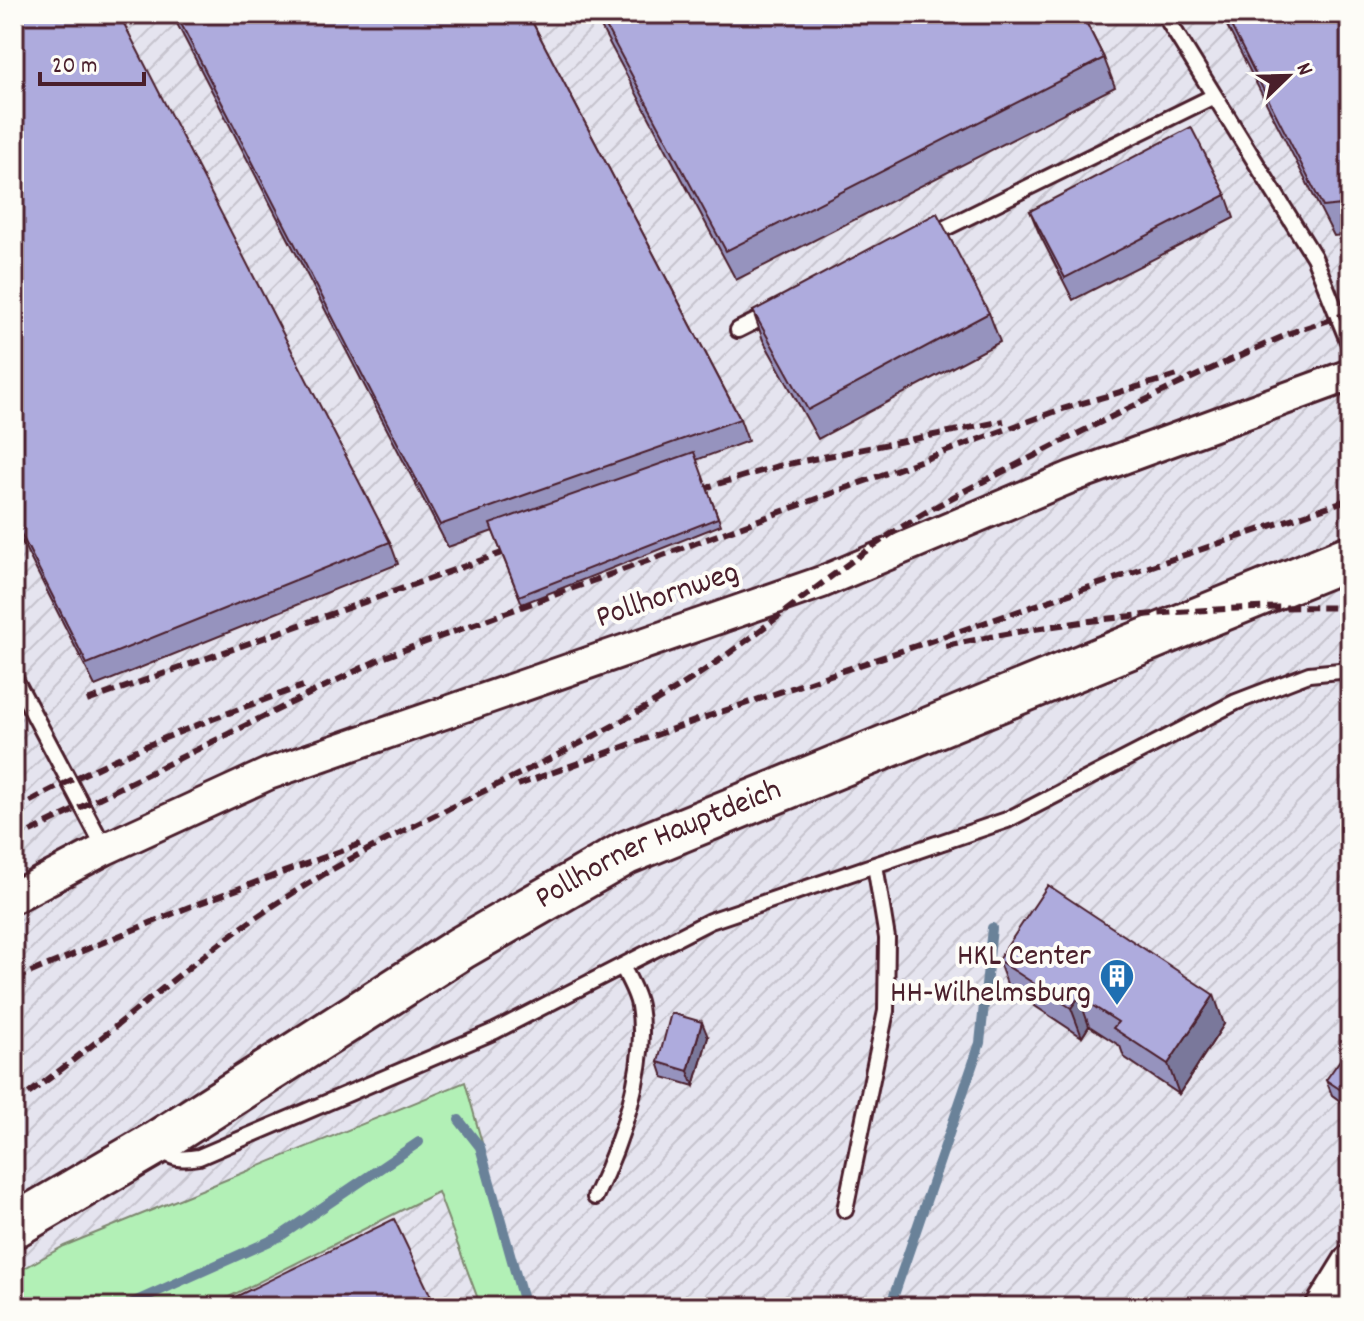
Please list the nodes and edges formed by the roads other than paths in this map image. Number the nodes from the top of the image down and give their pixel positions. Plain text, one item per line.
1 (1164, 14) edge
2 (1214, 96) junction
3 (920, 240) edge
4 (794, 302) edge
5 (738, 330) dead end
6 (1350, 346) edge
7 (1350, 375) edge
8 (1350, 557) edge
9 (1350, 670) edge
10 (14, 677) edge
11 (105, 849) junction
12 (875, 865) junction
13 (14, 897) edge
14 (622, 966) junction
15 (156, 1143) junction
16 (595, 1197) dead end
17 (845, 1210) dead end
18 (14, 1226) edge
19 (1350, 1260) edge
20 (1321, 1307) edge

1 - 2 lane
2 - 3 lane
2 - 6 lane
4 - 5 lane
7 - 11 street, Pollhornweg
8 - 15 main road, Pollhorner Hauptdeich
9 - 12 lane
10 - 11 lane
11 - 13 street, Pollhornweg
12 - 14 lane
12 - 17 lane
14 - 15 lane
14 - 16 lane
15 - 18 main road, Pollhorner Hauptdeich
19 - 20 street

